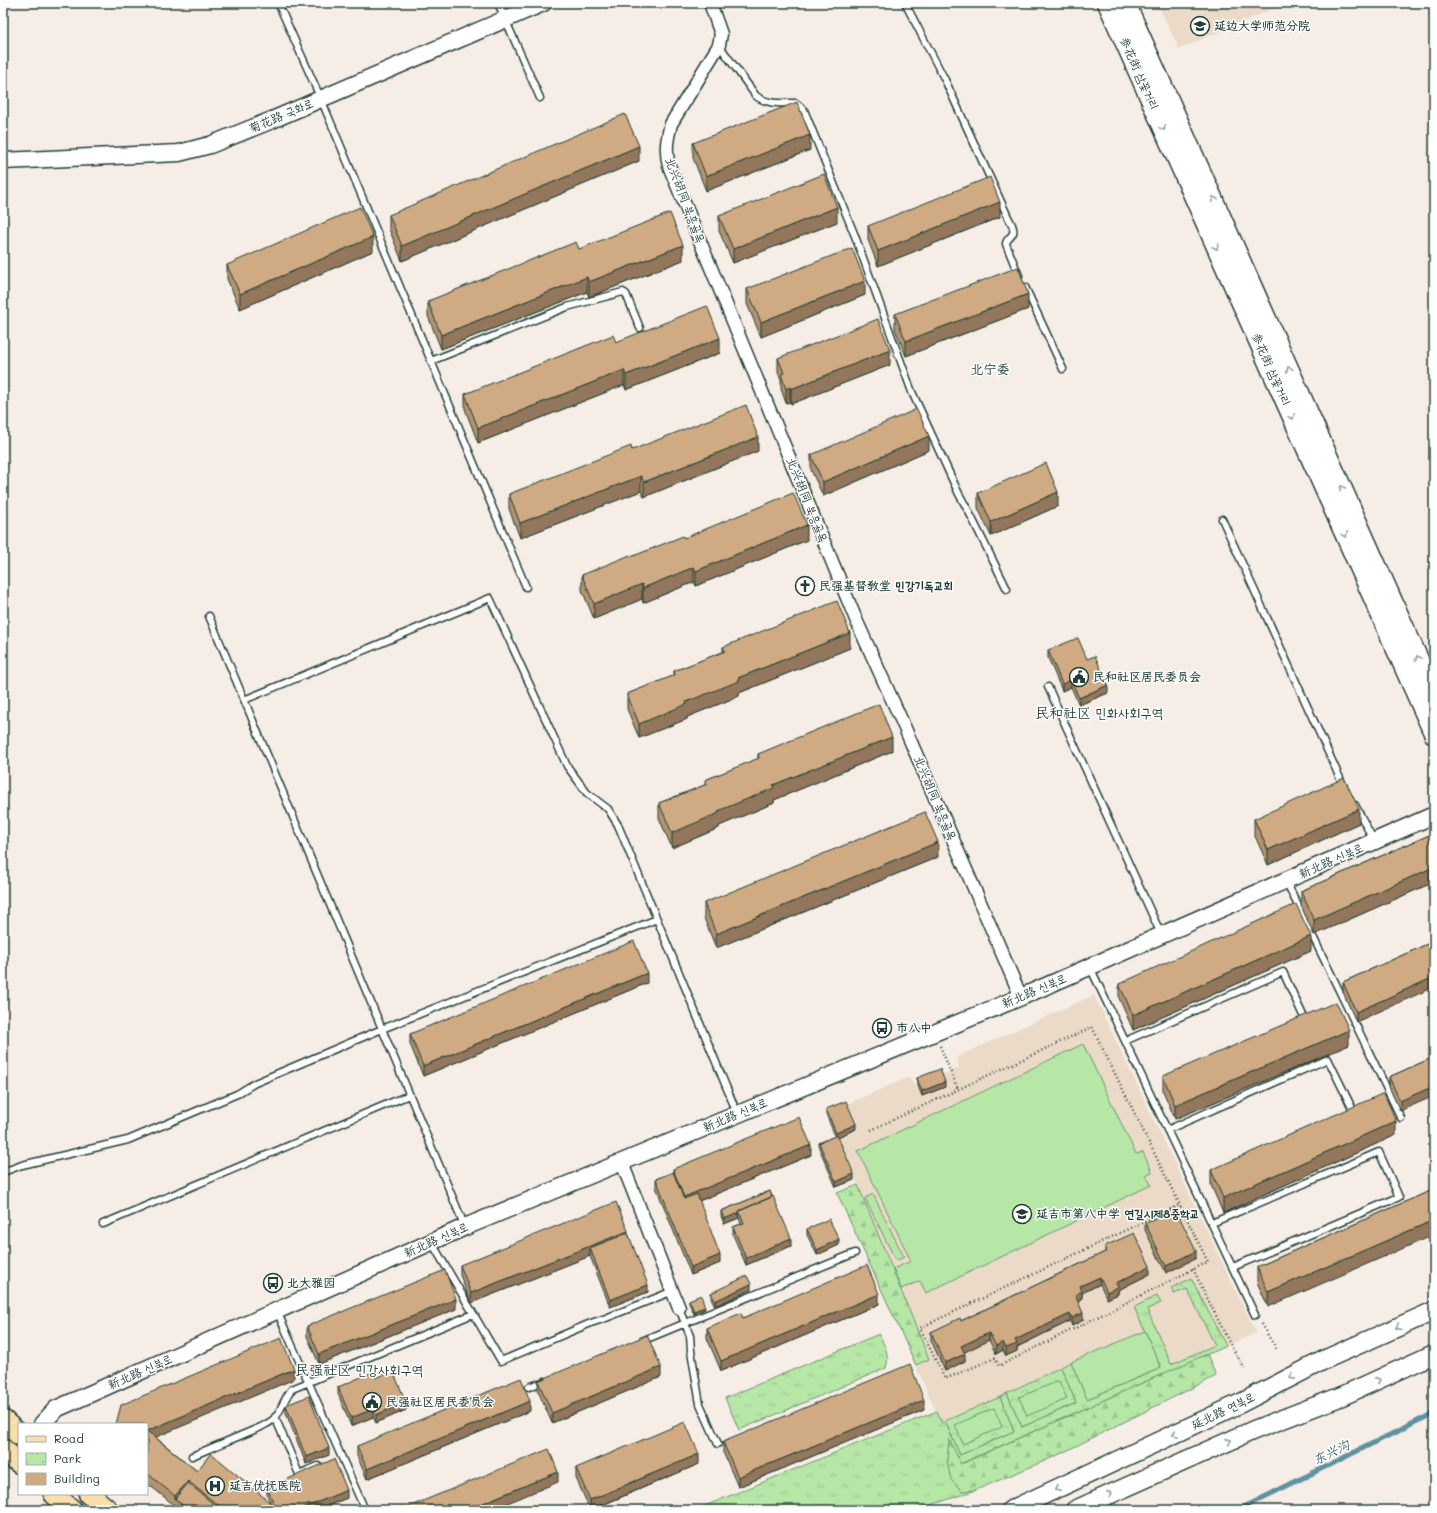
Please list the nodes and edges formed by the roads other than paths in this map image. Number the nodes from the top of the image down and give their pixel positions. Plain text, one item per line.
1 (278, 3) edge
2 (498, 3) edge
3 (543, 3) edge
4 (710, 3) edge
5 (905, 3) edge
6 (1107, 3) edge
7 (1126, 3) edge
8 (505, 20) junction
9 (719, 45) junction
10 (540, 98) dead end
11 (321, 99) junction
12 (3, 161) edge
13 (640, 328) dead end
14 (431, 361) junction
15 (1063, 369) dead end
16 (1222, 519) dead end
17 (526, 587) dead end
18 (1007, 589) dead end
19 (209, 616) dead end
20 (1048, 687) dead end
21 (1434, 693) edge
22 (244, 700) junction
23 (1434, 735) edge
24 (1348, 792) edge
25 (1351, 799) edge
26 (1434, 815) edge
27 (1374, 842) junction
28 (1286, 881) junction
29 (657, 919) junction
30 (1162, 935) junction
31 (1090, 967) junction
32 (1021, 997) junction
33 (1306, 1022) edge
34 (382, 1029) junction
35 (1125, 1041) junction
36 (409, 1095) junction
37 (1354, 1112) edge
38 (738, 1114) junction
39 (1401, 1118) edge
40 (1167, 1130) junction
41 (622, 1163) junction
42 (3, 1168) edge
43 (3, 1172) edge
44 (1212, 1223) junction
45 (103, 1224) dead end
46 (465, 1227) junction
47 (432, 1242) junction
48 (855, 1254) dead end
49 (1233, 1267) junction
50 (673, 1291) junction
51 (679, 1308) joint
52 (277, 1311) junction
53 (1434, 1311) edge
54 (473, 1314) junction
55 (1255, 1314) road end
56 (685, 1323) junction
57 (635, 1344) edge
58 (1434, 1354) edge
59 (550, 1379) edge
60 (308, 1382) junction
61 (529, 1387) dead end
62 (275, 1417) junction
63 (3, 1420) edge
64 (43, 1423) edge
65 (18, 1434) edge
66 (718, 1444) dead end
67 (192, 1456) dead end
68 (342, 1457) junction
69 (334, 1460) edge
70 (327, 1463) edge
71 (55, 1495) edge
72 (90, 1495) edge
73 (72, 1510) edge
74 (108, 1510) edge
75 (365, 1510) edge
76 (1012, 1510) edge
77 (1075, 1510) edge

1 - 11 lane
2 - 8 lane
3 - 8 street, 菊花路 국화로
4 - 9 street
5 - 15 lane
6 -> 23 main road, 参花街 삼꽃거리
21 -> 7 main road, 参花街 삼꽃거리
8 - 10 lane
8 - 11 street, 菊花路 국화로
9 - 18 lane
9 - 32 street, 北兴胡同 북흥골목
11 - 12 street, 菊花路 국화로
11 - 14 lane
13 - 14 lane
14 - 17 lane
16 - 24 lane
19 - 22 lane
20 - 30 lane
22 - 29 lane
22 - 34 lane
25 - 27 lane
26 - 27 street, 新北路 신북로
27 - 28 street, 新北路 신북로
28 - 30 street, 新北路 신북로
28 - 39 lane
29 - 34 lane
29 - 38 lane
30 - 31 street, 新北路 신북로
31 - 32 street, 新北路 신북로
31 - 35 lane
32 - 38 street, 新北路 신북로
33 - 35 lane
34 - 36 lane
34 - 43 lane
35 - 40 lane
36 - 45 lane
36 - 46 lane
37 - 40 lane
38 - 41 street, 新北路 신북로
40 - 44 lane
41 - 46 street, 新北路 신북로
41 - 50 street
42 - 43 lane
44 - 49 lane
44 - 49 lane
46 - 47 street, 新北路 신북로
47 - 52 street, 新北路 신북로
47 - 54 lane
48 - 56 lane
49 - 55 lane
50 - 51 street
50 - 54 lane
51 - 56 lane
52 - 60 lane
52 - 64 street, 新北路 신북로
53 -> 76 main road, 延北路 연북로
54 - 60 lane
56 - 57 lane
56 - 66 lane
77 -> 58 main road
59 - 61 lane
60 - 62 lane
60 - 68 lane
62 - 67 lane
62 - 70 lane
63 - 65 main road
68 - 69 lane
68 - 75 lane
71 - 73 main road
72 - 74 main road

